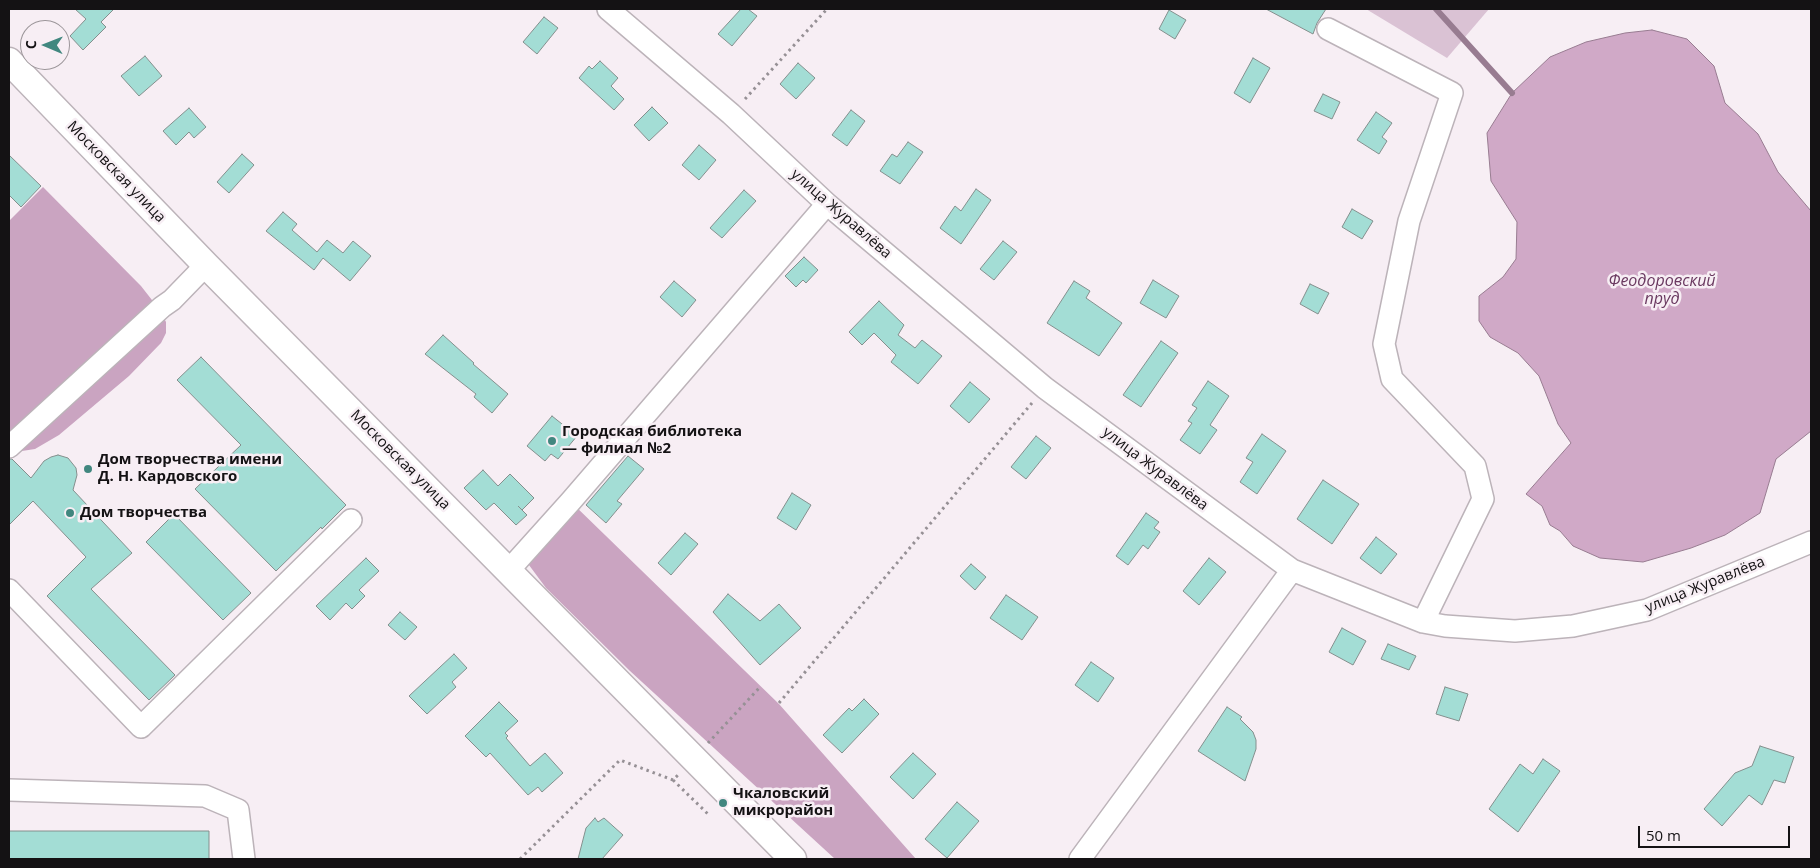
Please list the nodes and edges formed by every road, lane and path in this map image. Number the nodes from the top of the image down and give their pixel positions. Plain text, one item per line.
1 (608, 9) edge
2 (827, 9) edge
3 (1328, 29) dead end
4 (9, 61) edge
5 (731, 114) junction
6 (826, 204) junction
7 (206, 264) junction
8 (1045, 388) junction
9 (9, 447) edge
10 (351, 520) dead end
11 (1810, 545) edge
12 (509, 570) junction
13 (1292, 570) junction
14 (9, 590) edge
15 (1423, 622) junction
16 (762, 686) dead end
17 (779, 703) dead end
18 (708, 743) dead end
19 (679, 774) dead end
20 (673, 780) junction
21 (9, 790) edge
22 (710, 816) dead end
23 (244, 859) edge
24 (520, 859) edge
25 (793, 859) edge
26 (1080, 859) edge

1 - 5 street, улица Журавлёва
2 - 5 path
3 - 15 street
4 - 7 main road, Московская улица
5 - 6 street, улица Журавлёва
6 - 8 street, улица Журавлёва
6 - 12 street
7 - 9 street
7 - 12 main road, Московская улица
8 - 13 street, улица Журавлёва
8 - 17 path
10 - 14 street
11 - 15 street, улица Журавлёва
12 - 25 main road, Московская улица
13 - 15 street, улица Журавлёва
13 - 26 street
16 - 18 path
19 - 20 path
20 - 22 path
20 - 24 path
21 - 23 street

